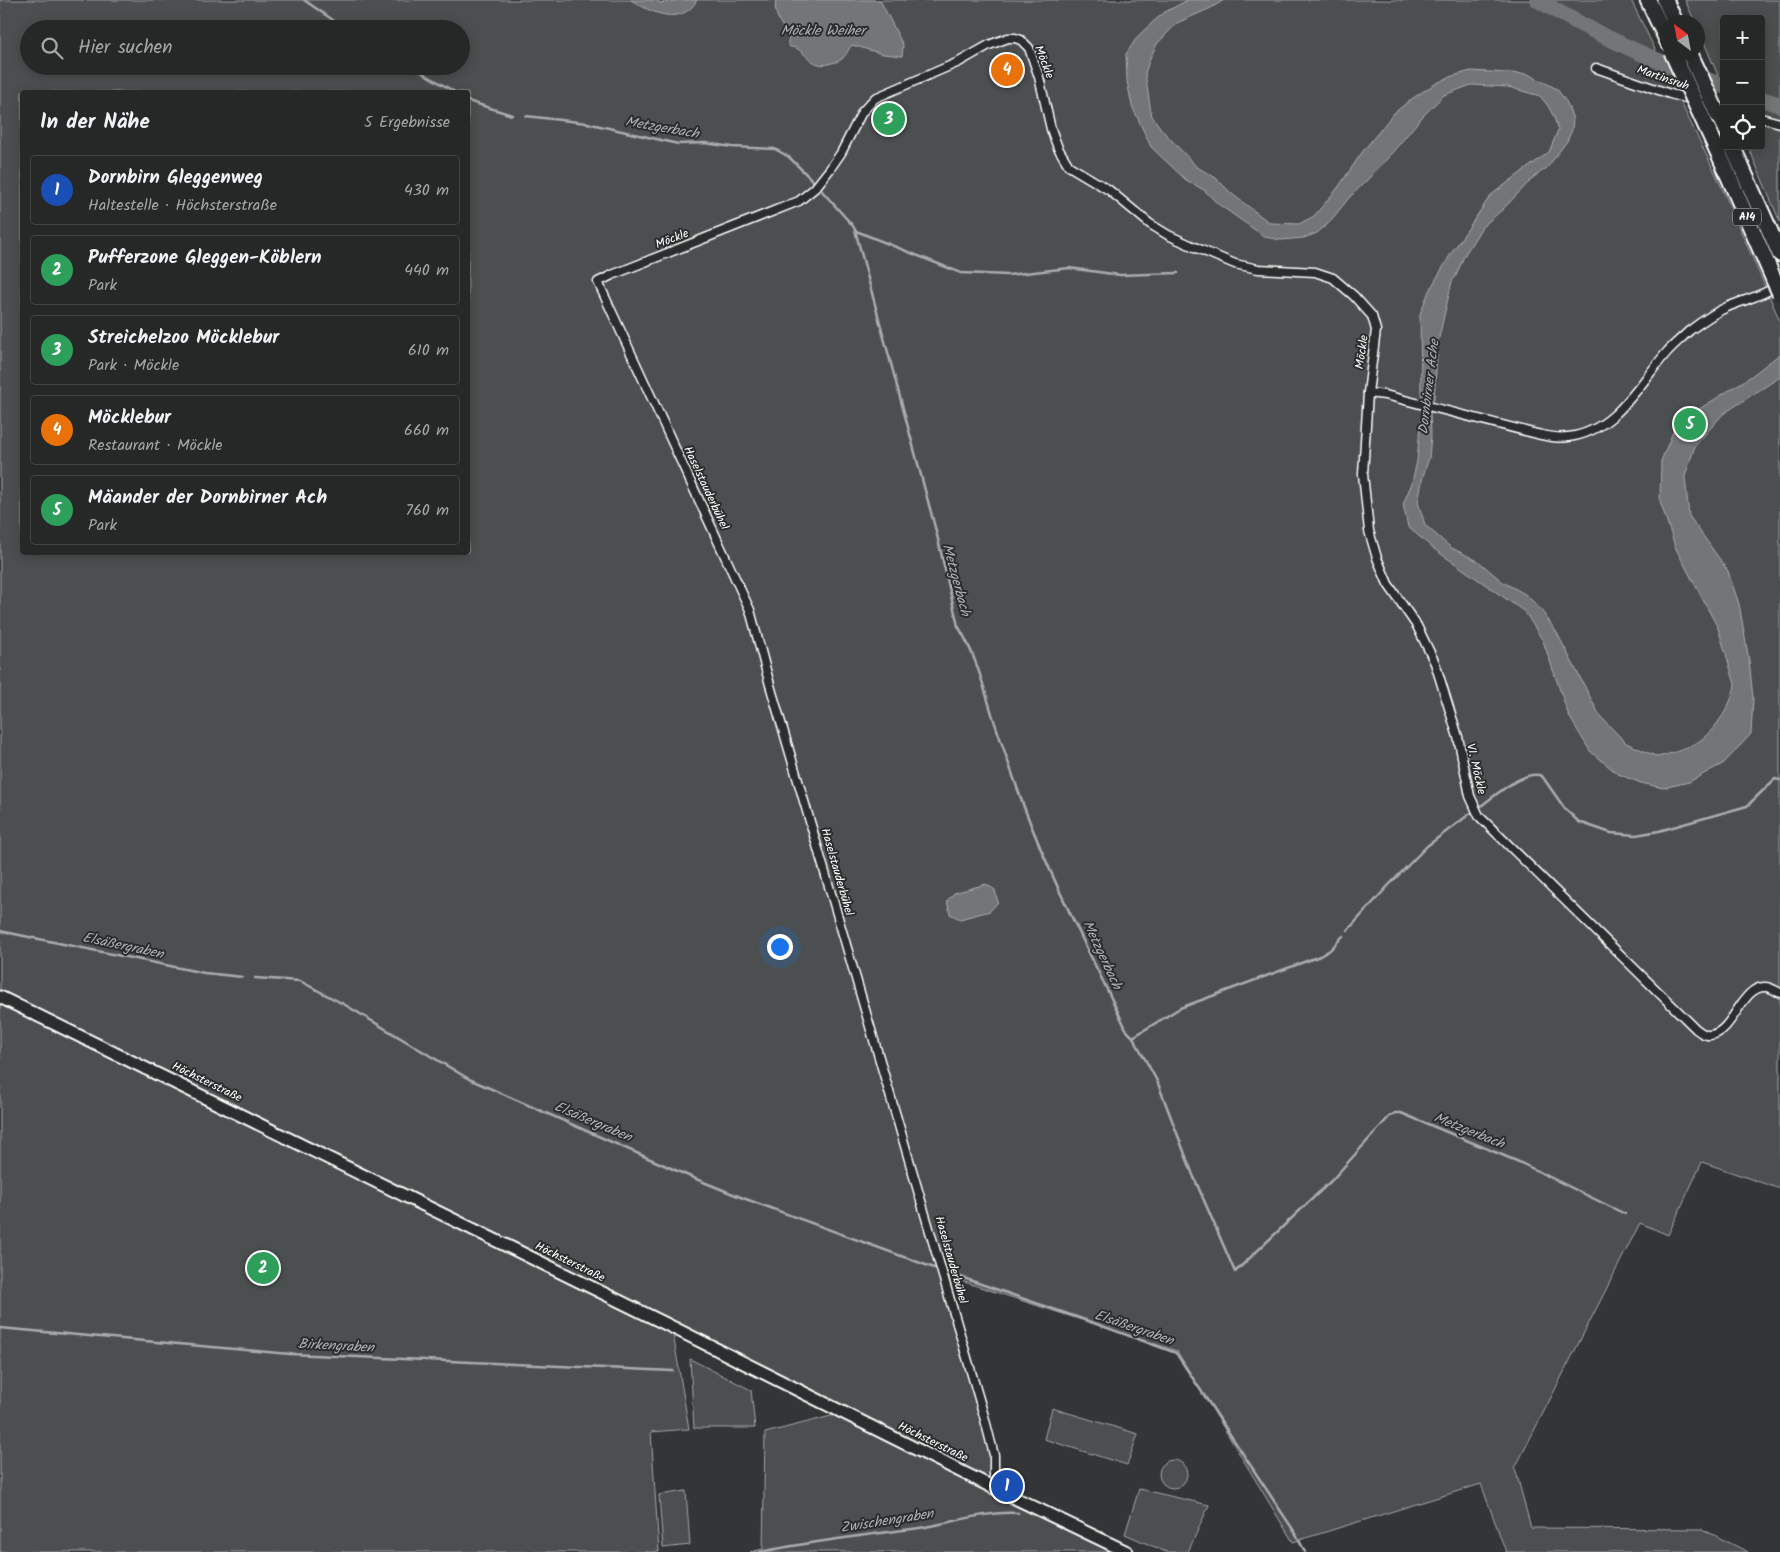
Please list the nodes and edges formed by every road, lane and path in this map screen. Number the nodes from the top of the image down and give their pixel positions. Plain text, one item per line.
1 (1648, 0) edge
2 (1665, 0) edge
3 (1672, 15) edge
4 (1660, 25) edge
5 (1677, 60) edge
6 (1693, 60) edge
7 (1596, 68) dead end
8 (1720, 107) edge
9 (1720, 119) edge
10 (1765, 119) edge
11 (1780, 123) edge
12 (1720, 135) edge
13 (1728, 150) edge
14 (1728, 150) edge
15 (1780, 254) edge
16 (598, 282) joint
17 (1778, 286) edge
18 (1368, 393) junction
19 (1780, 993) edge
20 (0, 997) edge
21 (994, 1488) junction
22 (1127, 1552) edge

1 - 4 highway
2 - 3 highway
5 - 12 highway, A14, bridge
6 - 9 highway, bridge
7 - 8 street, Martinsruh
10 - 11 street
13 - 15 highway, A14
14 - 17 highway, A14
16 - 18 street, Möckle
16 - 21 street, Haselstauderbühel
17 - 18 street
18 - 19 street, VI. Möckle
20 - 21 main road, Höchsterstraße
21 - 22 main road, Höchsterstraße

